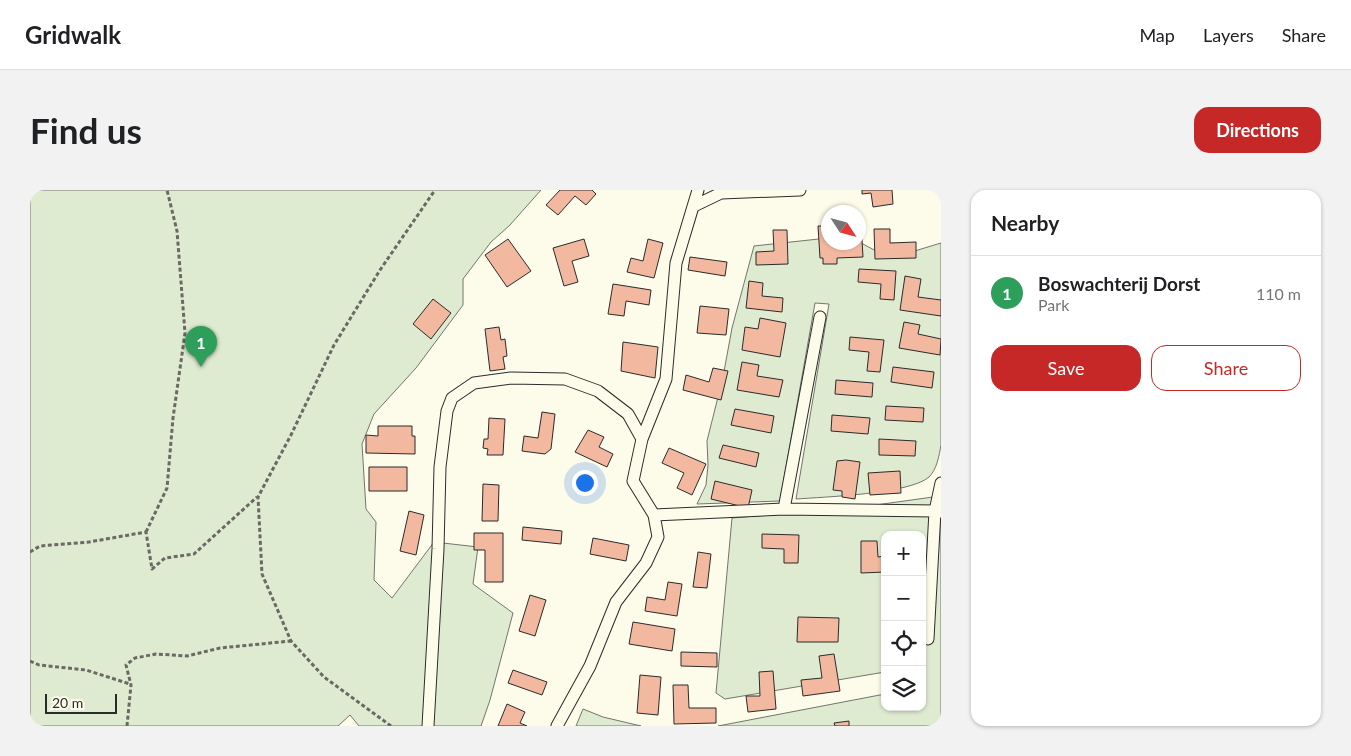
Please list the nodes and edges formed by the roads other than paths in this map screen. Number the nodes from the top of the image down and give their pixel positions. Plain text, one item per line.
1 (698, 190) edge
2 (800, 190) edge
3 (694, 206) junction
4 (820, 317) dead end
5 (642, 439) junction
6 (941, 483) edge
7 (784, 509) junction
8 (938, 511) edge
9 (654, 515) junction
10 (928, 639) dead end
11 (428, 726) edge
12 (557, 726) edge

1 - 3 lane
2 - 3 lane
3 - 5 lane
4 - 7 lane
5 - 9 lane
5 - 11 lane
6 - 8 lane
7 - 8 lane
7 - 9 lane
8 - 10 lane
9 - 12 lane

